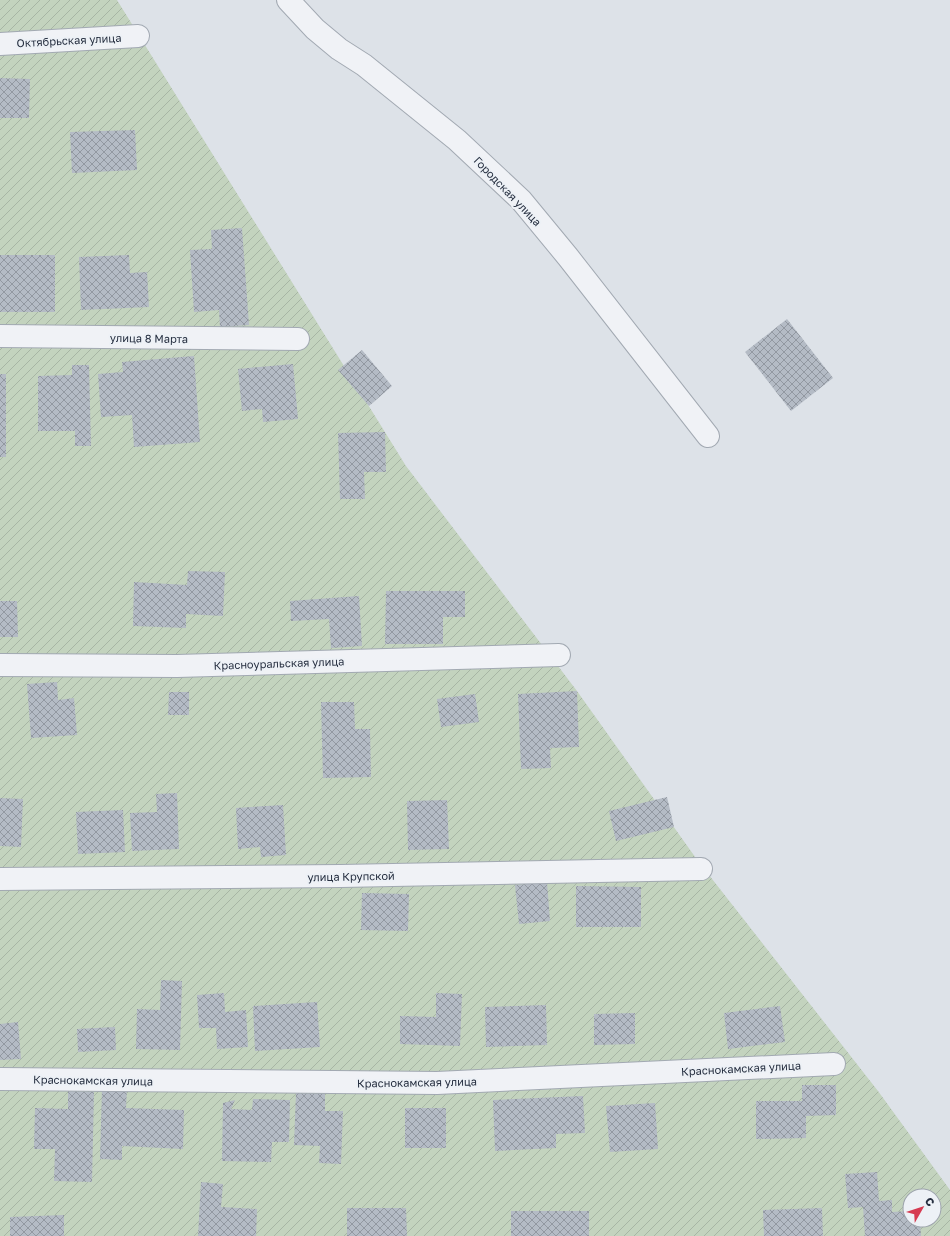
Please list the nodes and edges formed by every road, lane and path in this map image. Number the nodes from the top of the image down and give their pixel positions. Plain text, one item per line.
1 (288, 0) edge
2 (138, 36) dead end
3 (0, 44) edge
4 (0, 336) edge
5 (298, 339) dead end
6 (708, 436) dead end
7 (559, 656) dead end
8 (0, 665) edge
9 (701, 870) dead end
10 (0, 879) edge
11 (834, 1064) dead end
12 (0, 1079) edge

1 - 6 street, Городская улица
2 - 3 street, Октябрьская улица
4 - 5 street, улица 8 Марта
7 - 8 street, Красноуральская улица
9 - 10 street, улица Крупской
11 - 12 street, Краснокамская улица

